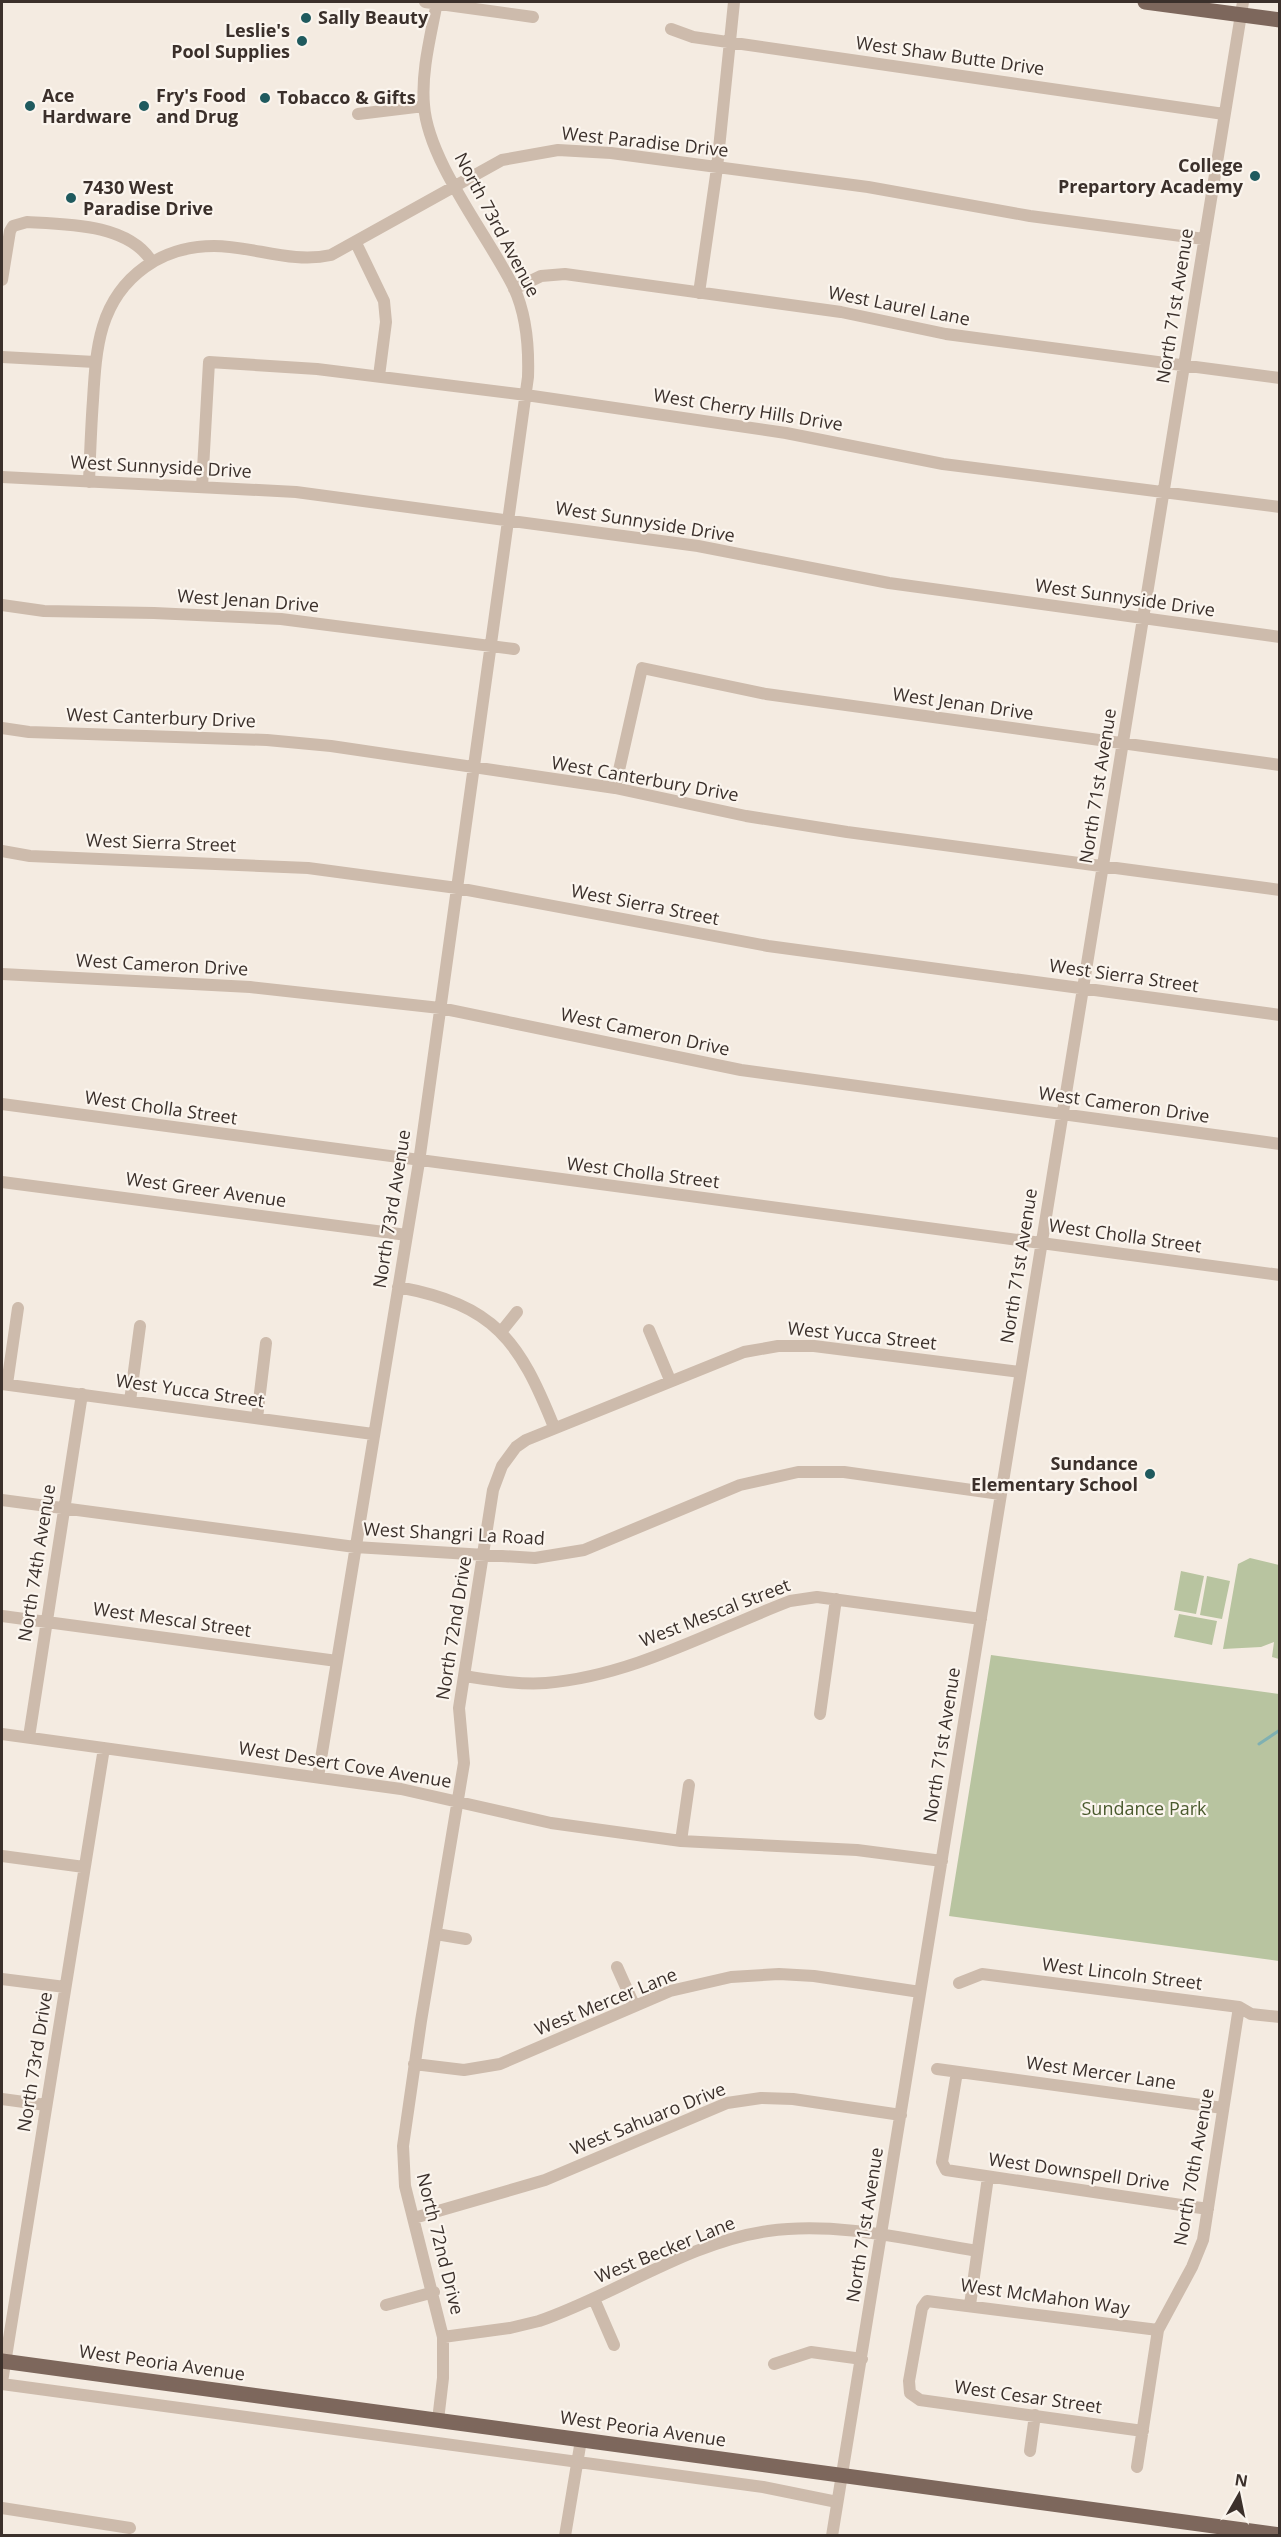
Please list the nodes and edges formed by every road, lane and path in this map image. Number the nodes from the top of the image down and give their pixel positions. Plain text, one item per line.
1 (433, 2) edge
2 (734, 2) edge
3 (1145, 2) edge
4 (1242, 8) edge
5 (533, 17) dead end
6 (1280, 20) edge
7 (671, 29) dead end
8 (729, 42) junction
9 (424, 106) junction
10 (358, 114) dead end
11 (1224, 114) junction
12 (717, 168) junction
13 (455, 185) junction
14 (1204, 239) junction
15 (356, 243) junction
16 (152, 262) junction
17 (2, 280) edge
18 (514, 289) junction
19 (699, 293) junction
20 (2, 357) edge
21 (95, 362) junction
22 (1184, 366) junction
23 (379, 376) junction
24 (1280, 378) edge
25 (526, 395) junction
26 (2, 477) edge
27 (89, 482) junction
28 (201, 487) junction
29 (1163, 492) junction
30 (1280, 507) edge
31 (509, 520) junction
32 (2, 605) edge
33 (1143, 619) junction
34 (1280, 637) edge
35 (491, 645) junction
36 (514, 649) dead end
37 (2, 728) edge
38 (1123, 744) junction
39 (1280, 765) edge
40 (474, 768) junction
41 (615, 789) junction
42 (2, 851) edge
43 (1103, 867) junction
44 (457, 888) junction
45 (1280, 890) edge
46 (2, 974) edge
47 (1084, 989) junction
48 (440, 1008) junction
49 (1280, 1015) edge
50 (2, 1104) edge
51 (1063, 1115) junction
52 (1280, 1144) edge
53 (419, 1162) junction
54 (2, 1182) edge
55 (407, 1235) junction
56 (1041, 1242) junction
57 (1280, 1275) edge
58 (398, 1287) junction
59 (18, 1308) dead end
60 (517, 1312) dead end
61 (141, 1326) dead end
62 (650, 1329) dead end
63 (501, 1332) junction
64 (266, 1343) dead end
65 (1020, 1372) junction
66 (670, 1380) junction
67 (4, 1384) edge
68 (82, 1394) junction
69 (130, 1401) junction
70 (256, 1418) junction
71 (554, 1427) junction
72 (374, 1434) junction
73 (1000, 1494) junction
74 (2, 1500) edge
75 (64, 1508) junction
76 (355, 1547) junction
77 (484, 1556) junction
78 (836, 1599) junction
79 (2, 1616) edge
80 (981, 1619) junction
81 (46, 1622) junction
82 (337, 1661) junction
83 (464, 1676) junction
84 (820, 1714) dead end
85 (2, 1734) edge
86 (29, 1737) junction
87 (104, 1748) junction
88 (318, 1777) junction
89 (689, 1785) dead end
90 (457, 1800) junction
91 (681, 1841) junction
92 (2, 1856) edge
93 (942, 1861) junction
94 (84, 1867) junction
95 (436, 1934) junction
96 (466, 1939) dead end
97 (617, 1967) dead end
98 (2, 1978) edge
99 (959, 1983) dead end
100 (65, 1987) junction
101 (920, 1992) junction
102 (634, 2005) junction
103 (1239, 2007) junction
104 (1280, 2018) edge
105 (414, 2064) junction
106 (938, 2069) dead end
107 (957, 2072) junction
108 (2, 2099) edge
109 (46, 2105) junction
110 (1223, 2108) junction
111 (901, 2115) junction
112 (988, 2177) junction
113 (1208, 2209) junction
114 (414, 2217) junction
115 (882, 2236) junction
116 (977, 2251) junction
117 (434, 2292) junction
118 (594, 2299) junction
119 (386, 2305) dead end
120 (970, 2305) junction
121 (1158, 2331) junction
122 (443, 2337) junction
123 (614, 2345) dead end
124 (862, 2360) junction
125 (3, 2361) edge
126 (774, 2364) dead end
127 (2, 2383) edge
128 (910, 2392) joint
129 (1035, 2415) junction
130 (438, 2420) junction
131 (1143, 2431) junction
132 (581, 2440) junction
133 (1030, 2451) dead end
134 (577, 2462) junction
135 (1137, 2467) dead end
136 (842, 2476) junction
137 (837, 2502) junction
138 (2, 2508) edge
139 (130, 2528) dead end
140 (565, 2535) edge
141 (832, 2535) edge
142 (1280, 2535) edge

1 - 5 street
1 - 9 street, North 73rd Avenue
2 - 8 street
3 - 4 main road
4 - 6 main road
4 - 11 street, North 71st Avenue
7 - 8 street, West Shaw Butte Drive
8 - 11 street, West Shaw Butte Drive
8 - 12 street
9 - 10 street
9 - 13 street, North 73rd Avenue
11 - 14 street, North 71st Avenue
12 - 13 street, West Paradise Drive
12 - 14 street, West Paradise Drive
12 - 19 street
13 - 15 street, West Paradise Drive
13 - 18 street, North 73rd Avenue
14 - 22 street, North 71st Avenue
15 - 16 street, West Paradise Drive
15 - 23 street
16 - 17 street
16 - 21 street, West Paradise Drive
18 - 19 street, West Laurel Lane
18 - 25 street, North 73rd Avenue
19 - 22 street, West Laurel Lane
20 - 21 street
21 - 27 street, West Paradise Drive
22 - 24 street, West Laurel Lane
22 - 29 street, North 71st Avenue
23 - 25 street, West Cherry Hills Drive
23 - 28 street, West Cherry Hills Drive
25 - 29 street, West Cherry Hills Drive
25 - 31 street, North 73rd Avenue
26 - 27 street, West Sunnyside Drive
27 - 28 street, West Sunnyside Drive
28 - 31 street, West Sunnyside Drive
29 - 30 street, West Cherry Hills Drive
29 - 33 street, North 71st Avenue
31 - 33 street, West Sunnyside Drive
31 - 35 street, North 73rd Avenue
32 - 35 street, West Jenan Drive
33 - 34 street, West Sunnyside Drive
33 - 38 street, North 71st Avenue
35 - 36 street
35 - 40 street, North 73rd Avenue
37 - 40 street, West Canterbury Drive
38 - 39 street, West Jenan Drive
38 - 41 street, West Jenan Drive
38 - 43 street, North 71st Avenue
40 - 41 street, West Canterbury Drive
40 - 44 street, North 73rd Avenue
41 - 43 street, West Canterbury Drive
42 - 44 street, West Sierra Street
43 - 45 street, West Canterbury Drive
43 - 47 street, North 71st Avenue
44 - 47 street, West Sierra Street
44 - 48 street, North 73rd Avenue
46 - 48 street, West Cameron Drive
47 - 49 street, West Sierra Street
47 - 51 street, North 71st Avenue
48 - 51 street, West Cameron Drive
48 - 53 street, North 73rd Avenue
50 - 53 street, West Cholla Street
51 - 52 street, West Cameron Drive
51 - 56 street, North 71st Avenue
53 - 55 street, North 73rd Avenue
53 - 56 street, West Cholla Street
54 - 55 street, West Greer Avenue
55 - 58 street, North 73rd Avenue
56 - 57 street, West Cholla Street
56 - 65 street, North 71st Avenue
58 - 63 street
58 - 72 street, North 73rd Avenue
59 - 67 street
60 - 63 street
61 - 69 street
62 - 66 street
63 - 71 street
64 - 70 street
65 - 66 street, West Yucca Street
65 - 73 street, North 71st Avenue
66 - 71 street, West Yucca Street
67 - 68 street, West Yucca Street
68 - 69 street, West Yucca Street
68 - 75 street, North 74th Avenue
69 - 70 street, West Yucca Street
70 - 72 street, West Yucca Street
71 - 77 street, North 72nd Drive
72 - 76 street, North 73rd Avenue
73 - 77 street, West Shangri La Road
73 - 80 street, North 71st Avenue
74 - 75 street, West Shangri La Road
75 - 76 street, West Shangri La Road
75 - 81 street, North 74th Avenue
76 - 77 street, West Shangri La Road
76 - 82 street, North 73rd Avenue
77 - 83 street, North 72nd Drive
78 - 80 street, West Mescal Street
78 - 83 street, West Mescal Street
78 - 84 street
79 - 81 street, West Mescal Street
80 - 93 street, North 71st Avenue
81 - 82 street, West Mescal Street
81 - 86 street, North 74th Avenue
82 - 88 street, North 73rd Avenue
83 - 90 street, North 72nd Drive
85 - 86 street, West Desert Cove Avenue
86 - 87 street, West Desert Cove Avenue
87 - 88 street, West Desert Cove Avenue
87 - 94 street, North 73rd Drive
88 - 90 street, West Desert Cove Avenue
89 - 91 street
90 - 91 street, West Desert Cove Avenue
90 - 95 street, North 72nd Drive
91 - 93 street, West Desert Cove Avenue
92 - 94 street
93 - 101 street, North 71st Avenue
94 - 100 street, North 73rd Drive
95 - 96 street
95 - 105 street, North 72nd Drive
97 - 102 street
98 - 100 street
99 - 103 street, West Lincoln Street
100 - 109 street, North 73rd Drive
101 - 102 street, West Mercer Lane
101 - 111 street, North 71st Avenue
102 - 105 street, West Mercer Lane
103 - 104 street, West Lincoln Street
103 - 110 street, North 70th Avenue
105 - 114 street, North 72nd Drive
106 - 107 street, West Mercer Lane
107 - 110 street, West Mercer Lane
107 - 112 street, West Downspell Drive
108 - 109 street
109 - 125 street, North 73rd Drive
110 - 113 street, North 70th Avenue
111 - 114 street, West Sahuaro Drive
111 - 115 street, North 71st Avenue
112 - 113 street, West Downspell Drive
112 - 116 street
113 - 121 street, North 70th Avenue
114 - 117 street, North 72nd Drive
115 - 116 street, West Becker Lane
115 - 118 street, West Becker Lane
115 - 124 street, North 71st Avenue
116 - 120 street
117 - 119 street
117 - 122 street, North 72nd Drive
118 - 122 street, West Becker Lane
118 - 123 street
120 - 121 street, West McMahon Way
120 - 128 street, West McMahon Way
121 - 131 street, North 70th Avenue
122 - 130 street, North 72nd Drive
124 - 126 street
124 - 136 street, North 71st Avenue
125 - 127 street, North 73rd Drive
125 - 130 main road, West Peoria Avenue
127 - 134 street
128 - 129 street, West Cesar Street
129 - 131 street, West Cesar Street
129 - 133 street
130 - 132 main road, West Peoria Avenue
131 - 135 street, North 70th Avenue
132 - 134 street
132 - 136 main road, West Peoria Avenue
134 - 137 street
134 - 140 street
136 - 137 street, North 71st Avenue
136 - 142 main road, West Peoria Avenue
137 - 141 street, North 71st Avenue
138 - 139 street

